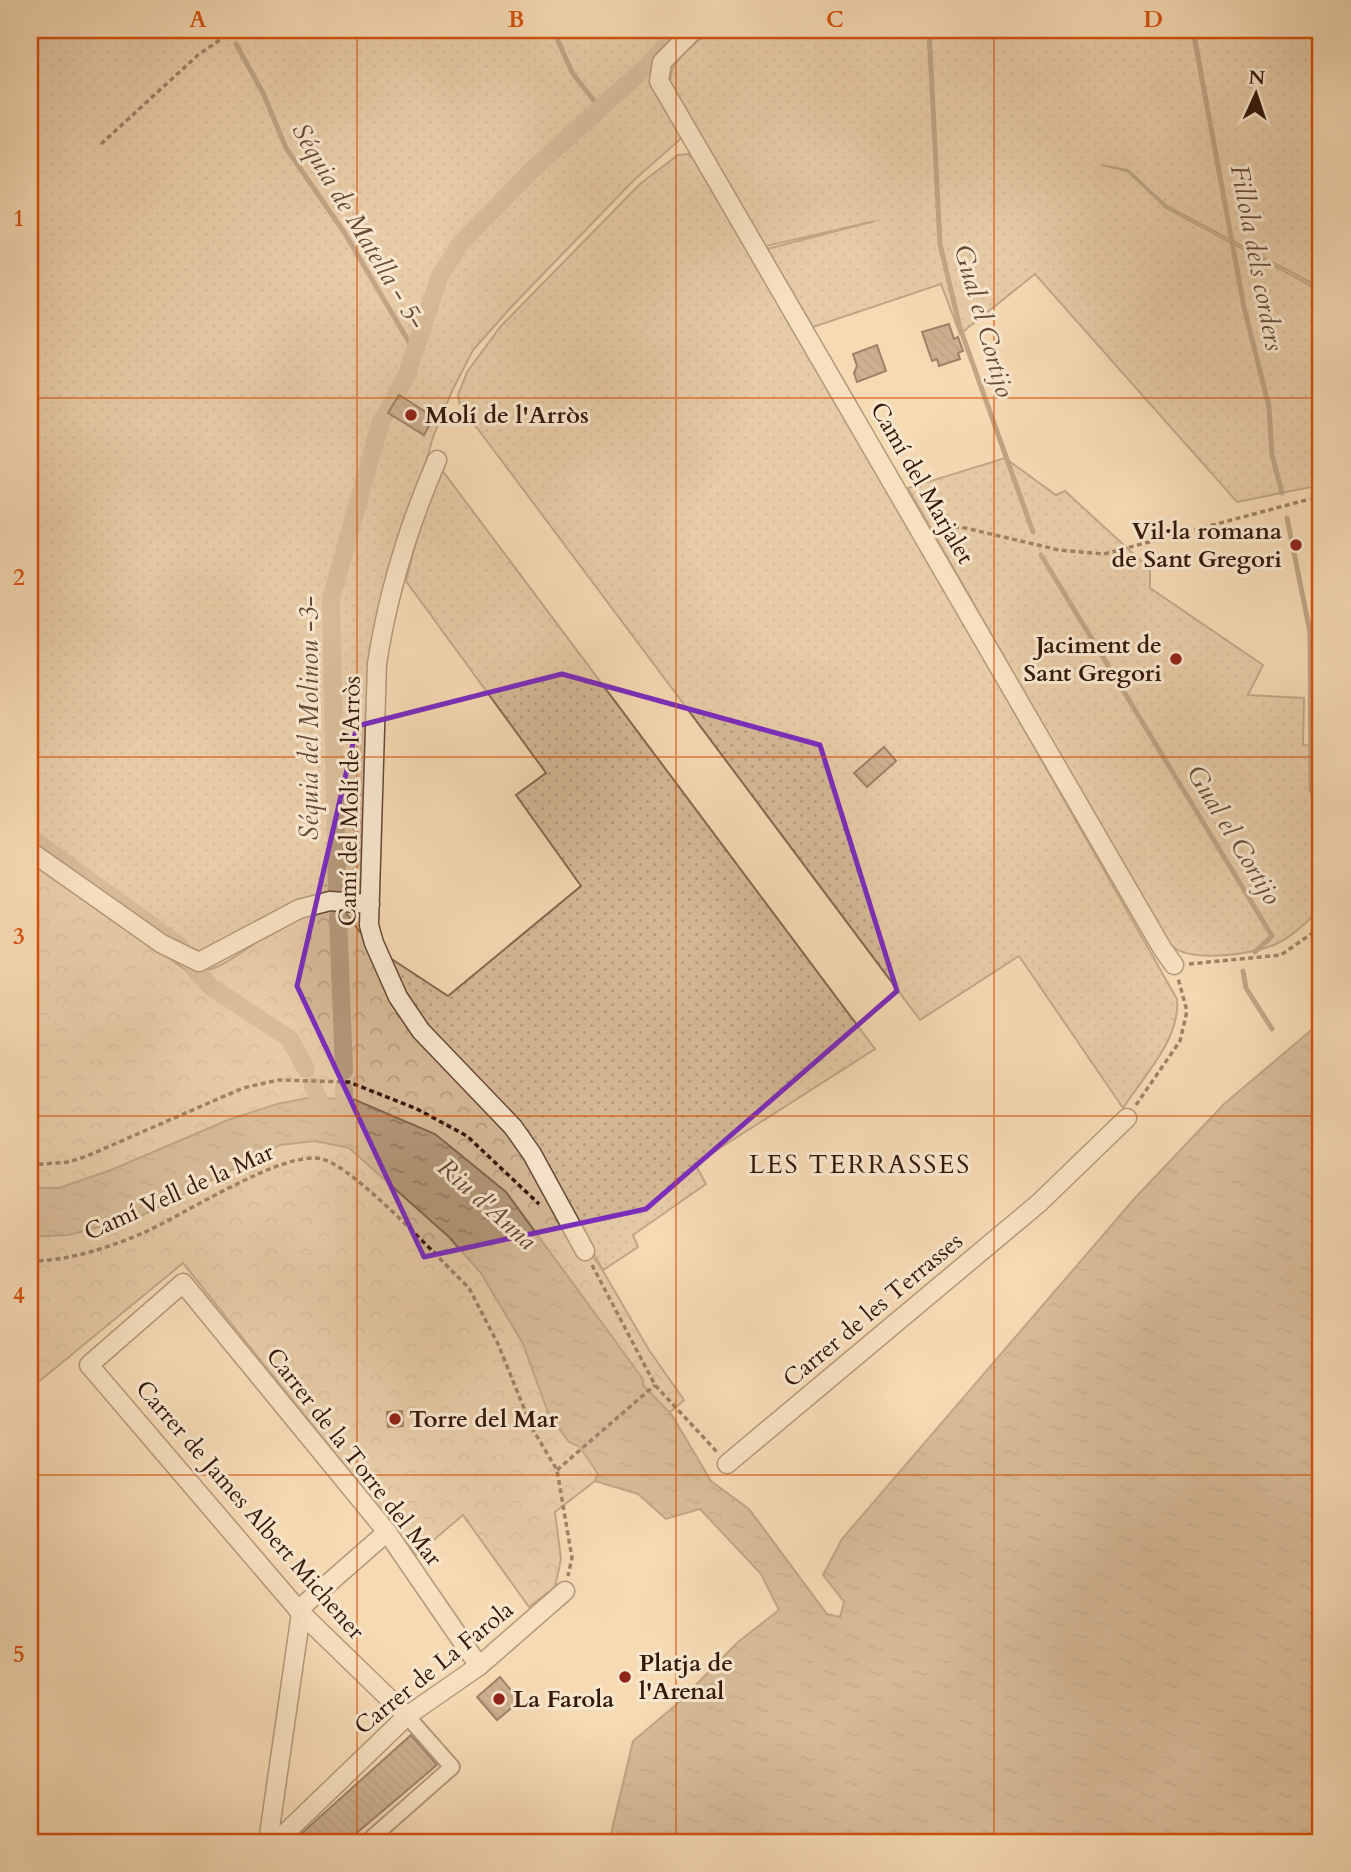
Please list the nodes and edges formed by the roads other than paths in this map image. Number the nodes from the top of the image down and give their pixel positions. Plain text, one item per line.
1 (694, 30) edge
2 (437, 460) dead end
3 (30, 851) edge
4 (370, 904) junction
5 (1174, 965) road end
6 (1127, 1118) road end
7 (585, 1251) road end
8 (183, 1283) joint
9 (727, 1464) road end
10 (387, 1532) junction
11 (565, 1591) road end
12 (300, 1611) junction
13 (479, 1666) junction
14 (407, 1716) junction
15 (30, 1838) edge
16 (33, 1842) edge
17 (268, 1842) edge
18 (276, 1842) edge
19 (368, 1842) edge

1 - 5 street, Camí del Marjalet
2 - 4 street, Camí del Molí de l'Arròs
3 - 4 street
4 - 7 street, Camí del Molí de l'Arròs
6 - 9 street, Carrer de les Terrasses
8 - 10 street, Carrer de la Torre del Mar
8 - 12 street, Carrer de James Albert Michener
10 - 12 street
10 - 13 street, Carrer de la Torre del Mar
11 - 13 street, Carrer de La Farola
12 - 14 street, Carrer de James Albert Michener
12 - 17 street
13 - 14 street, Carrer de La Farola
14 - 18 street, Carrer de La Farola
14 - 19 street
15 - 16 street

